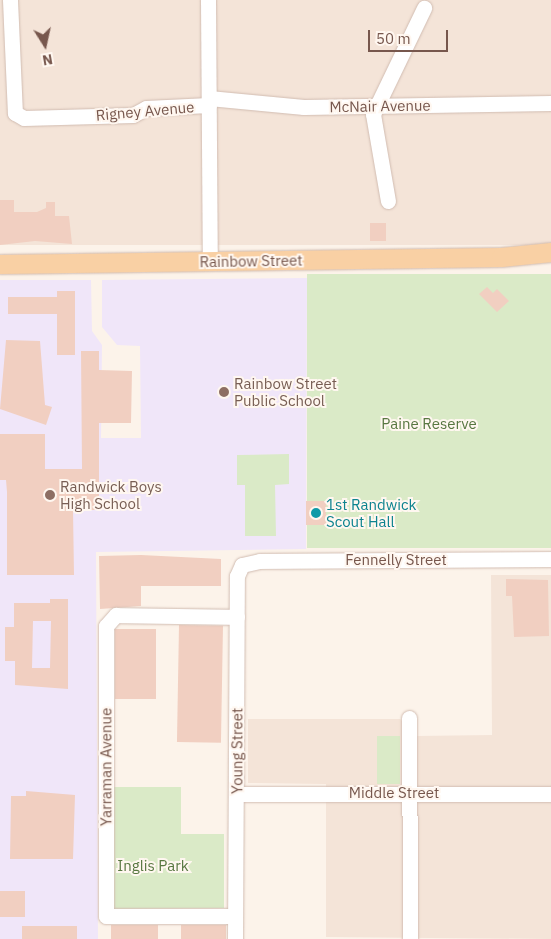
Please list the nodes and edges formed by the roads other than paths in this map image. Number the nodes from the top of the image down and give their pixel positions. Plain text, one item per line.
1 (10, 0) edge
2 (208, 0) edge
3 (424, 8) dead end
4 (209, 102) junction
5 (551, 103) edge
6 (375, 106) junction
7 (388, 201) dead end
8 (551, 252) edge
9 (501, 257) junction
10 (210, 261) junction
11 (551, 261) edge
12 (0, 264) edge
13 (551, 559) edge
14 (242, 565) joint
15 (238, 617) junction
16 (409, 718) dead end
17 (409, 793) junction
18 (237, 794) junction
19 (551, 794) edge
20 (235, 916) junction
21 (235, 939) edge
22 (410, 939) edge

1 - 4 street, Rigney Avenue
2 - 4 street
3 - 6 street
4 - 6 street, McNair Avenue
4 - 10 street
5 - 6 street, McNair Avenue
6 - 7 street
8 - 9 main road, Rainbow Street
9 - 10 main road, Rainbow Street
9 - 11 main road, Rainbow Street
10 - 12 main road, Rainbow Street
13 - 14 street, Fennelly Street
14 - 15 street, Young Street
15 - 18 street, Young Street
15 - 20 street, Yarraman Avenue
16 - 17 street
17 - 18 street, Middle Street
17 - 19 street, Middle Street
17 - 22 street
18 - 20 street, Young Street
20 - 21 street, Young Street

